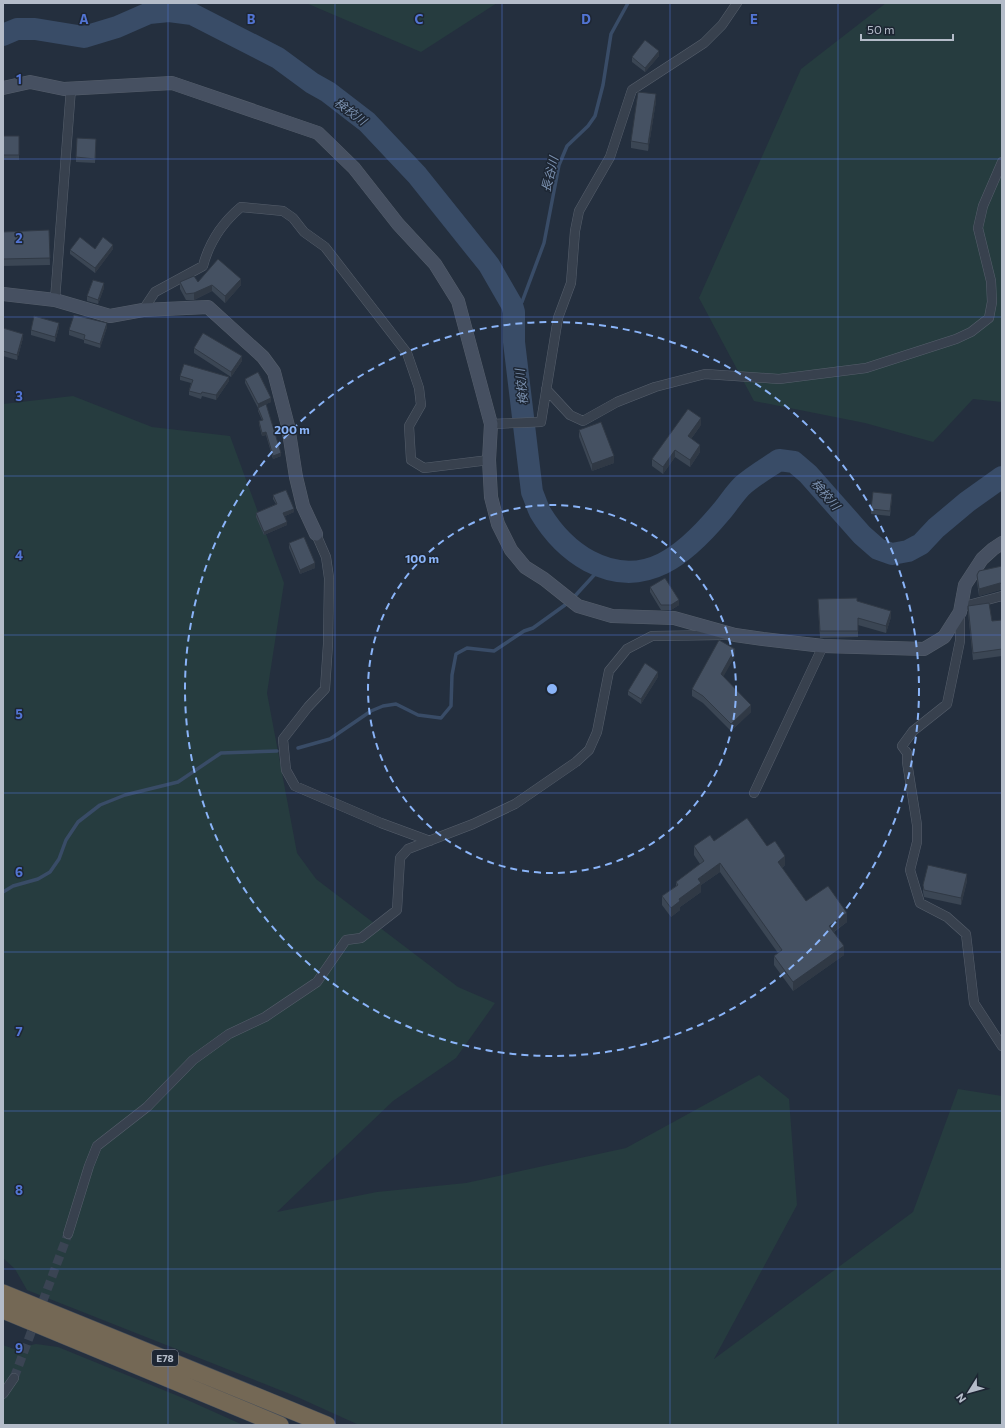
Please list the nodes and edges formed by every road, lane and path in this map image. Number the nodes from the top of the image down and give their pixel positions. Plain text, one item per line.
1 (737, 3) edge
2 (3, 88) edge
3 (71, 88) junction
4 (1002, 162) edge
5 (3, 294) edge
6 (55, 300) junction
7 (143, 310) junction
8 (546, 389) junction
9 (490, 424) junction
10 (489, 460) junction
11 (316, 534) joint
12 (1002, 543) edge
13 (1002, 596) edge
14 (960, 610) junction
15 (735, 635) junction
16 (823, 646) junction
17 (754, 793) dead end
18 (430, 841) junction
19 (1002, 1046) edge
20 (68, 1234) tunnel mouth
21 (3, 1293) edge
22 (3, 1310) edge
23 (14, 1378) tunnel mouth
24 (3, 1394) edge
25 (280, 1425) edge
26 (327, 1425) edge

1 - 8 street
2 - 3 street
3 - 6 street
3 - 9 street
4 - 8 street
5 - 6 street
6 - 7 street
7 - 10 street
7 - 11 street
8 - 9 street
9 - 10 street
10 - 15 street
11 - 18 street
12 - 14 street
13 - 14 street
14 - 16 street
14 - 19 street
15 - 16 street
15 - 18 street
16 - 17 street
18 - 20 street
21 - 26 highway, E78
22 - 25 highway, E78
23 - 24 street

